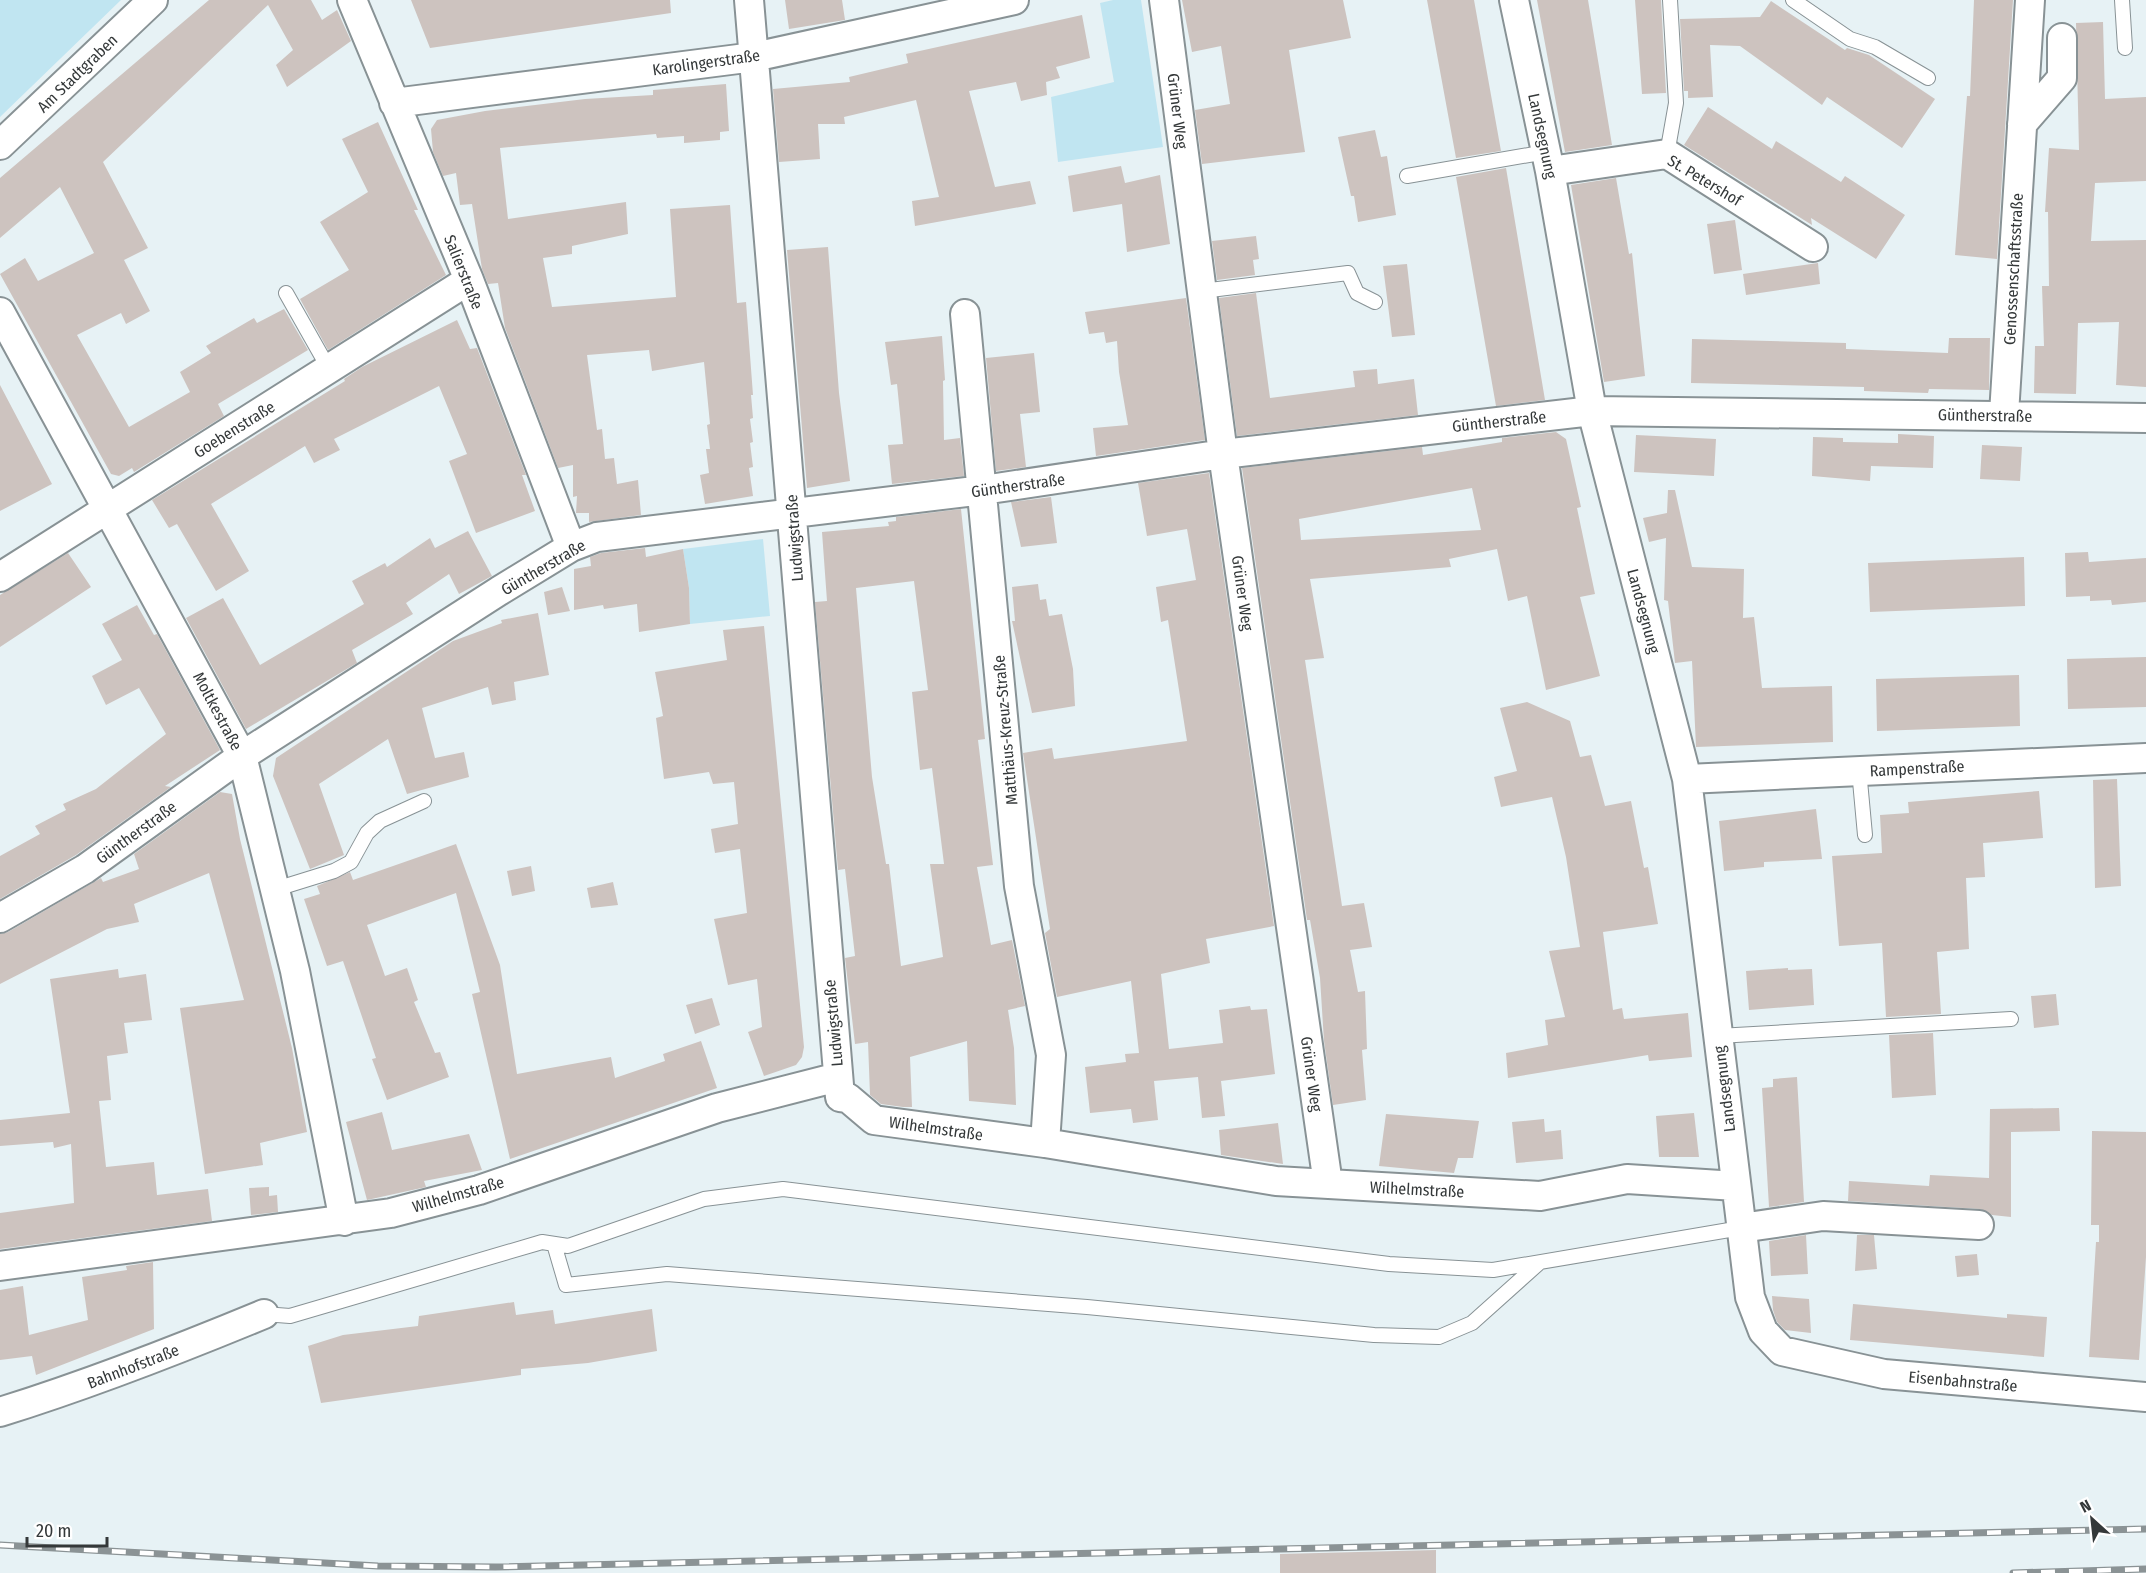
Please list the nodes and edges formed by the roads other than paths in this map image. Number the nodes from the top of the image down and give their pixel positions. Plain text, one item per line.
1 (153, 0) edge
2 (352, 0) edge
3 (749, 0) edge
4 (1014, 0) edge
5 (1164, 0) edge
6 (1514, 0) edge
7 (1670, 0) edge
8 (1793, 0) edge
9 (2030, 0) edge
10 (2122, 0) edge
11 (2062, 38) dead end
12 (2125, 48) dead end
13 (754, 57) junction
14 (1928, 78) dead end
15 (394, 103) junction
16 (2022, 124) junction
17 (0, 145) edge
18 (1667, 154) junction
19 (1548, 161) junction
20 (1407, 176) dead end
21 (1813, 246) dead end
22 (469, 280) junction
23 (1202, 291) junction
24 (286, 293) dead end
25 (1375, 302) dead end
26 (0, 312) edge
27 (965, 314) dead end
28 (329, 369) junction
29 (1592, 411) junction
30 (2004, 414) junction
31 (2146, 418) edge
32 (1223, 454) junction
33 (983, 490) junction
34 (109, 509) junction
35 (793, 512) junction
36 (571, 547) junction
37 (0, 577) edge
38 (243, 756) junction
39 (2146, 758) edge
40 (1859, 770) junction
41 (1687, 779) junction
42 (424, 801) dead end
43 (1865, 835) dead end
44 (276, 889) junction
45 (0, 918) edge
46 (2011, 1019) dead end
47 (1718, 1036) junction
48 (838, 1077) junction
49 (1045, 1143) junction
50 (1328, 1184) junction
51 (1736, 1186) junction
52 (344, 1221) junction
53 (1979, 1225) dead end
54 (1741, 1228) junction
55 (554, 1244) junction
56 (1539, 1263) junction
57 (0, 1266) edge
58 (264, 1314) joint
59 (1782, 1351) joint
60 (2146, 1396) edge
61 (0, 1412) edge

1 - 17 street, Am Stadtgraben
2 - 15 street, Salierstraße
3 - 13 street, Ludwigstraße
4 - 13 street, Karolingerstraße
5 - 23 street, Grüner Weg
6 - 19 street, Landsegnung
7 - 18 lane
8 - 14 lane
9 - 16 street, Genossenschaftsstraße
10 - 12 lane
11 - 16 street
13 - 15 street, Karolingerstraße
13 - 35 street, Ludwigstraße
15 - 22 street, Salierstraße
16 - 30 street, Genossenschaftsstraße
18 - 19 street, St. Petershof
18 - 21 street, St. Petershof
19 - 20 lane
19 - 29 street, Landsegnung
22 - 28 street, Goebenstraße
22 - 36 street, Salierstraße
23 - 25 lane
23 - 32 street, Grüner Weg
24 - 28 lane
26 - 34 street, Moltkestraße
27 - 33 street, Matthäus-Kreuz-Straße
28 - 34 street, Goebenstraße
29 - 30 street, Güntherstraße
29 - 32 street, Güntherstraße
29 - 41 street, Landsegnung
30 - 31 street, Güntherstraße
32 - 33 street, Güntherstraße
32 - 50 street, Grüner Weg
33 - 35 street, Güntherstraße
33 - 49 street, Matthäus-Kreuz-Straße
34 - 37 street, Goebenstraße
34 - 38 street, Moltkestraße
35 - 36 street, Güntherstraße
35 - 48 street, Ludwigstraße
36 - 38 street, Güntherstraße
38 - 44 street, Moltkestraße
38 - 45 street, Güntherstraße
39 - 40 street, Rampenstraße
40 - 41 street, Rampenstraße
40 - 43 lane
41 - 47 street, Landsegnung
42 - 44 lane
44 - 52 street, Moltkestraße
46 - 47 lane
47 - 51 street, Landsegnung
48 - 49 street, Wilhelmstraße
48 - 52 street, Wilhelmstraße
49 - 50 street, Wilhelmstraße
50 - 51 street, Wilhelmstraße
51 - 54 street, Landsegnung
52 - 57 street, Wilhelmstraße
53 - 54 street
54 - 56 lane
54 - 59 street, Landsegnung
55 - 56 lane
55 - 56 lane
55 - 58 lane
58 - 61 street, Bahnhofstraße
59 - 60 street, Eisenbahnstraße

